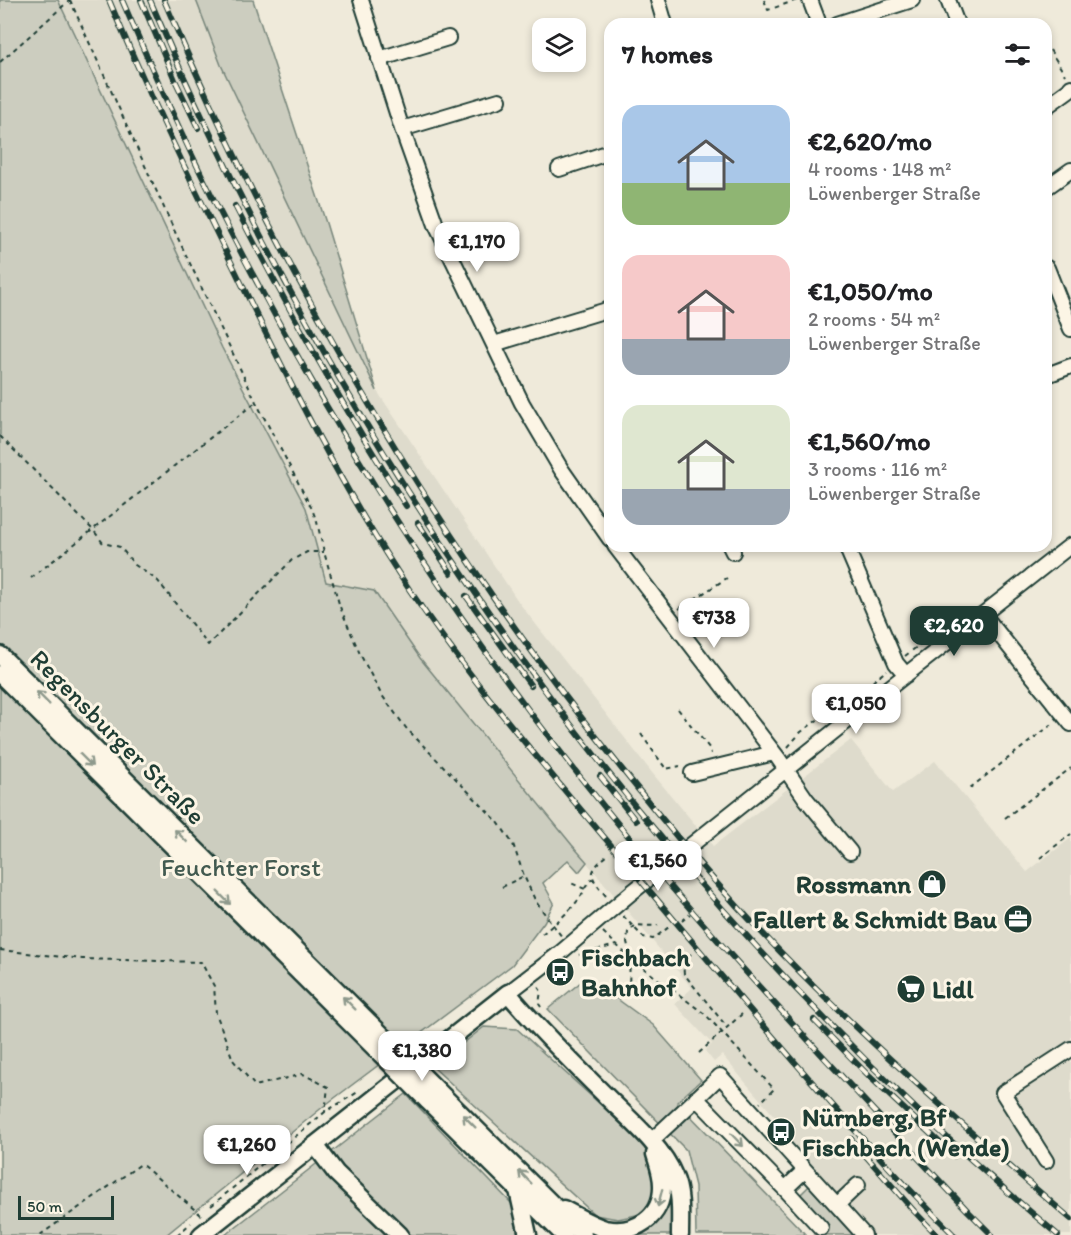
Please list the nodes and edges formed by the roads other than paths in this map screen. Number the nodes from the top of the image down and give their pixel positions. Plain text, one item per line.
1 (361, 0) edge
2 (658, 0) edge
3 (810, 0) edge
4 (912, 0) edge
5 (964, 0) edge
6 (950, 4) edge
7 (663, 18) edge
8 (817, 18) edge
9 (856, 18) edge
10 (448, 38) dead end
11 (379, 59) junction
12 (1068, 82) edge
13 (499, 100) dead end
14 (1052, 103) edge
15 (402, 129) junction
16 (604, 154) edge
17 (559, 168) dead end
18 (1071, 170) edge
19 (1052, 183) edge
20 (1052, 285) edge
21 (604, 311) edge
22 (1071, 329) edge
23 (494, 344) junction
24 (1071, 366) edge
25 (1052, 373) edge
26 (604, 530) edge
27 (1071, 545) edge
28 (625, 552) edge
29 (849, 552) edge
30 (983, 614) junction
31 (0, 655) edge
32 (0, 674) edge
33 (906, 675) junction
34 (1067, 720) edge
35 (774, 753) junction
36 (787, 770) junction
37 (692, 773) road end
38 (850, 852) dead end
39 (508, 993) junction
40 (386, 1049) junction
41 (1071, 1049) edge
42 (432, 1095) junction
43 (696, 1098) junction
44 (651, 1141) junction
45 (315, 1145) junction
46 (1046, 1161) dead end
47 (805, 1170) junction
48 (858, 1185) dead end
49 (784, 1189) junction
50 (518, 1190) junction
51 (550, 1202) junction
52 (837, 1205) junction
53 (197, 1228) edge
54 (821, 1228) dead end
55 (400, 1235) edge
56 (528, 1235) edge
57 (564, 1235) edge
58 (583, 1235) edge
59 (680, 1235) edge
60 (864, 1235) edge

1 - 11 street
2 - 7 street
3 - 8 street
4 - 9 street
5 - 6 street
10 - 11 street
11 - 15 street
12 - 14 street
13 - 15 street
15 - 23 street
16 - 17 street
18 - 19 street
20 - 22 street
21 - 23 street
23 - 26 street
24 - 25 street
27 - 30 street
28 - 35 street
29 - 33 street
30 - 33 street
30 - 34 street
40 -> 31 main road, Regensburger Straße
32 -> 40 main road, Regensburger Straße
33 - 36 street
35 - 36 street
35 - 37 street
36 - 38 street
36 - 39 street
39 - 44 main road
39 - 45 main road
40 - 42 main road, Regensburger Straße, bridge
41 - 46 street
42 - 50 main road, Regensburger Straße
51 -> 42 main road, Regensburger Straße
43 - 44 street
43 - 47 street
43 -> 49 street
44 -> 51 main road
44 - 59 main road
45 - 53 main road
45 - 55 main road
47 - 49 street
47 - 52 street
48 - 52 street
49 - 54 street
50 - 56 main road
50 - 57 main road, Regensburger Straße
51 - 58 main road, Regensburger Straße
52 - 60 street

